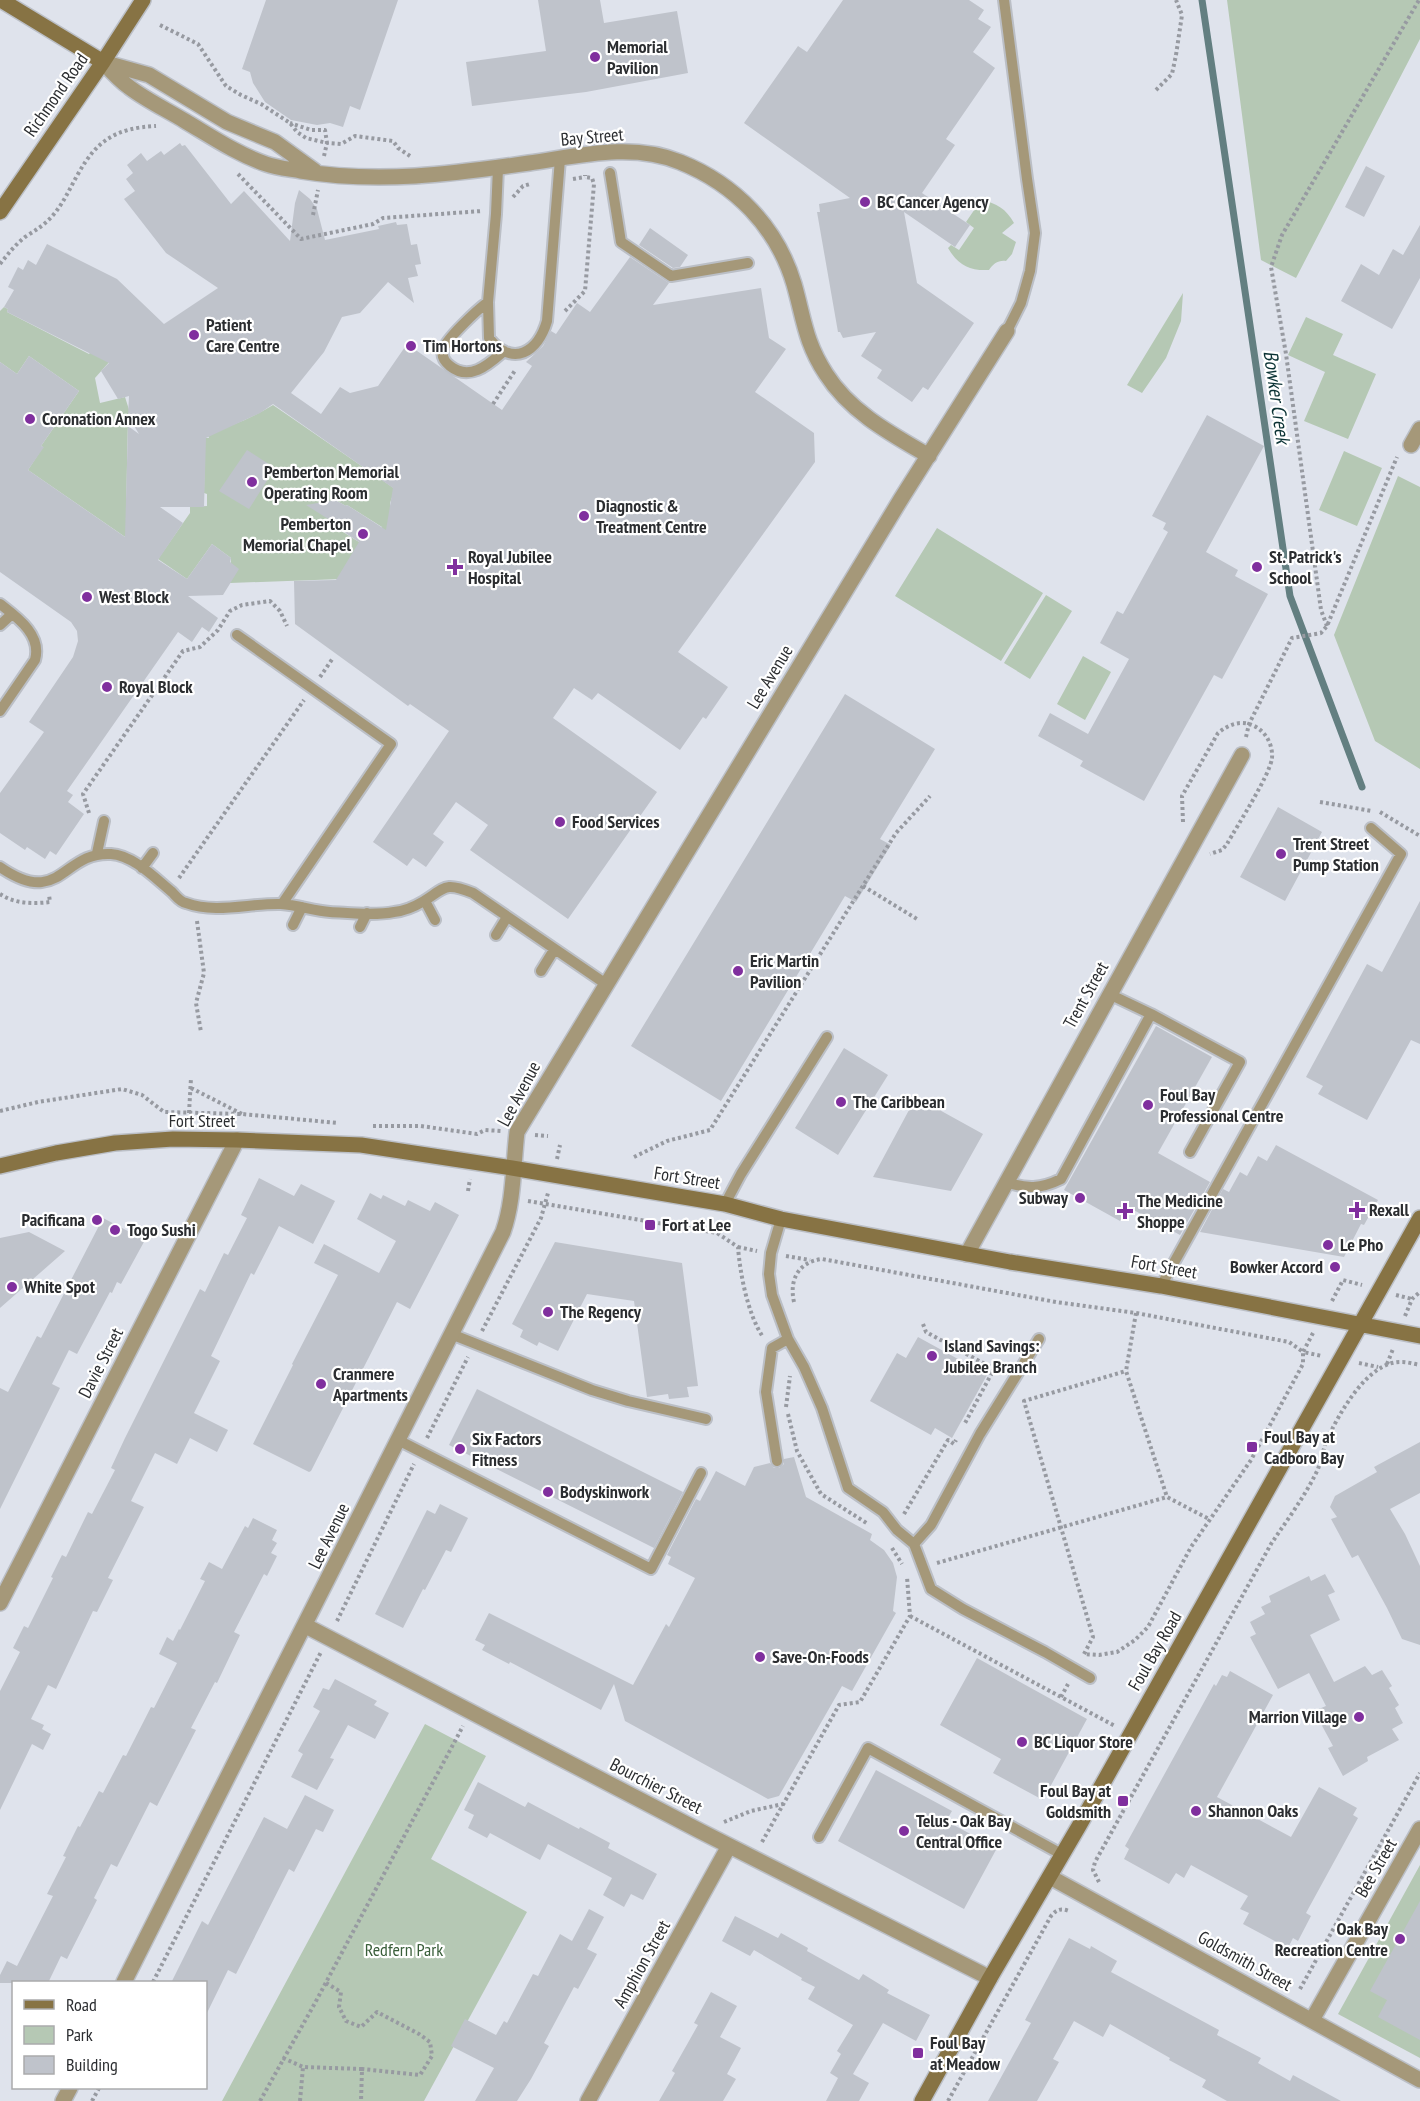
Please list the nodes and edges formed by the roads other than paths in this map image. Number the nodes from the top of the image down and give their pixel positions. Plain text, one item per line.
1 (1, 0) edge
2 (143, 0) edge
3 (1004, 0) edge
4 (103, 63) junction
5 (560, 159) junction
6 (498, 168) junction
7 (610, 173) dead end
8 (320, 174) junction
9 (0, 212) edge
10 (748, 263) dead end
11 (488, 302) junction
12 (1007, 331) joint
13 (504, 351) junction
14 (1420, 429) edge
15 (1411, 445) road end
16 (929, 456) junction
17 (0, 604) edge
18 (12, 614) junction
19 (0, 625) edge
20 (237, 635) dead end
21 (0, 711) edge
22 (1242, 755) dead end
23 (104, 821) dead end
24 (1371, 828) dead end
25 (97, 853) junction
26 (153, 853) dead end
27 (0, 867) edge
28 (142, 868) junction
29 (425, 901) junction
30 (282, 904) junction
31 (302, 907) junction
32 (367, 913) junction
33 (507, 917) junction
34 (435, 920) dead end
35 (293, 925) dead end
36 (360, 927) dead end
37 (496, 935) dead end
38 (554, 950) junction
39 (542, 971) dead end
40 (606, 984) junction
41 (1109, 994) junction
42 (1151, 1014) junction
43 (827, 1037) dead end
44 (237, 1140) junction
45 (1190, 1152) dead end
46 (0, 1166) edge
47 (512, 1168) junction
48 (1006, 1182) junction
49 (725, 1204) junction
50 (1420, 1218) edge
51 (781, 1219) junction
52 (967, 1254) junction
53 (1161, 1286) junction
54 (1361, 1324) junction
55 (451, 1334) junction
56 (1420, 1336) edge
57 (788, 1339) junction
58 (1040, 1339) dead end
59 (706, 1419) dead end
60 (398, 1440) junction
61 (777, 1461) dead end
62 (700, 1473) dead end
63 (914, 1544) junction
64 (0, 1603) edge
65 (306, 1626) junction
66 (1090, 1678) dead end
67 (1420, 1829) edge
68 (819, 1837) dead end
69 (729, 1846) junction
70 (1063, 1855) junction
71 (1050, 1877) junction
72 (990, 1978) junction
73 (125, 1981) edge
74 (1312, 2020) junction
75 (1420, 2080) edge
76 (588, 2101) edge
77 (922, 2101) edge

1 - 4 main road, Bay Street
2 - 4 main road, Richmond Road
3 - 12 lane
4 - 8 street, Bay Street
4 - 8 street, Bay Street
4 - 9 main road, Richmond Road
5 - 6 street, Bay Street
5 - 13 lane
5 - 16 street, Bay Street
6 - 8 street, Bay Street
6 - 11 lane
7 - 10 lane
11 - 13 lane
11 - 13 lane
12 - 16 street, Lee Avenue
14 - 15 street
16 - 40 street, Lee Avenue
17 - 18 lane
18 - 19 lane
18 - 21 lane
20 - 30 lane
22 - 41 street, Trent Street
23 - 25 lane
24 - 53 lane
25 - 27 lane
25 - 28 lane
26 - 28 lane
28 - 30 lane
29 - 32 lane
29 - 33 lane
29 - 34 lane
30 - 31 lane
31 - 32 lane
31 - 35 lane
32 - 36 lane
33 - 37 lane
33 - 38 lane
38 - 39 lane
38 - 40 lane
40 - 47 street, Lee Avenue
41 - 42 lane
41 - 48 street, Trent Street
42 - 45 lane
42 - 48 lane
43 - 49 lane
44 - 46 main road, Fort Street
44 - 47 main road, Fort Street
44 - 64 street, Davie Street
47 - 49 main road, Fort Street
47 - 55 street, Lee Avenue
48 - 52 street, Trent Street
49 - 51 main road, Fort Street
50 - 54 main road, Foul Bay Road
51 - 52 main road, Fort Street
51 - 57 lane
52 - 53 main road, Fort Street
53 - 54 main road, Fort Street
54 - 56 main road, Fort Street
54 - 70 main road, Foul Bay Road
55 - 59 lane
55 - 60 street, Lee Avenue
57 - 61 lane
57 - 63 lane
58 - 63 lane
60 - 62 lane
60 - 65 street, Lee Avenue
63 - 66 lane
65 - 69 street, Bourchier Street
65 - 73 street, Lee Avenue
67 - 74 street, Bee Street
68 - 70 lane
69 - 72 street, Bourchier Street
69 - 76 street, Amphion Street
70 - 71 main road, Foul Bay Road
71 - 72 main road, Foul Bay Road
71 - 74 street, Goldsmith Street
72 - 77 main road, Foul Bay Road
74 - 75 street, Goldsmith Street

